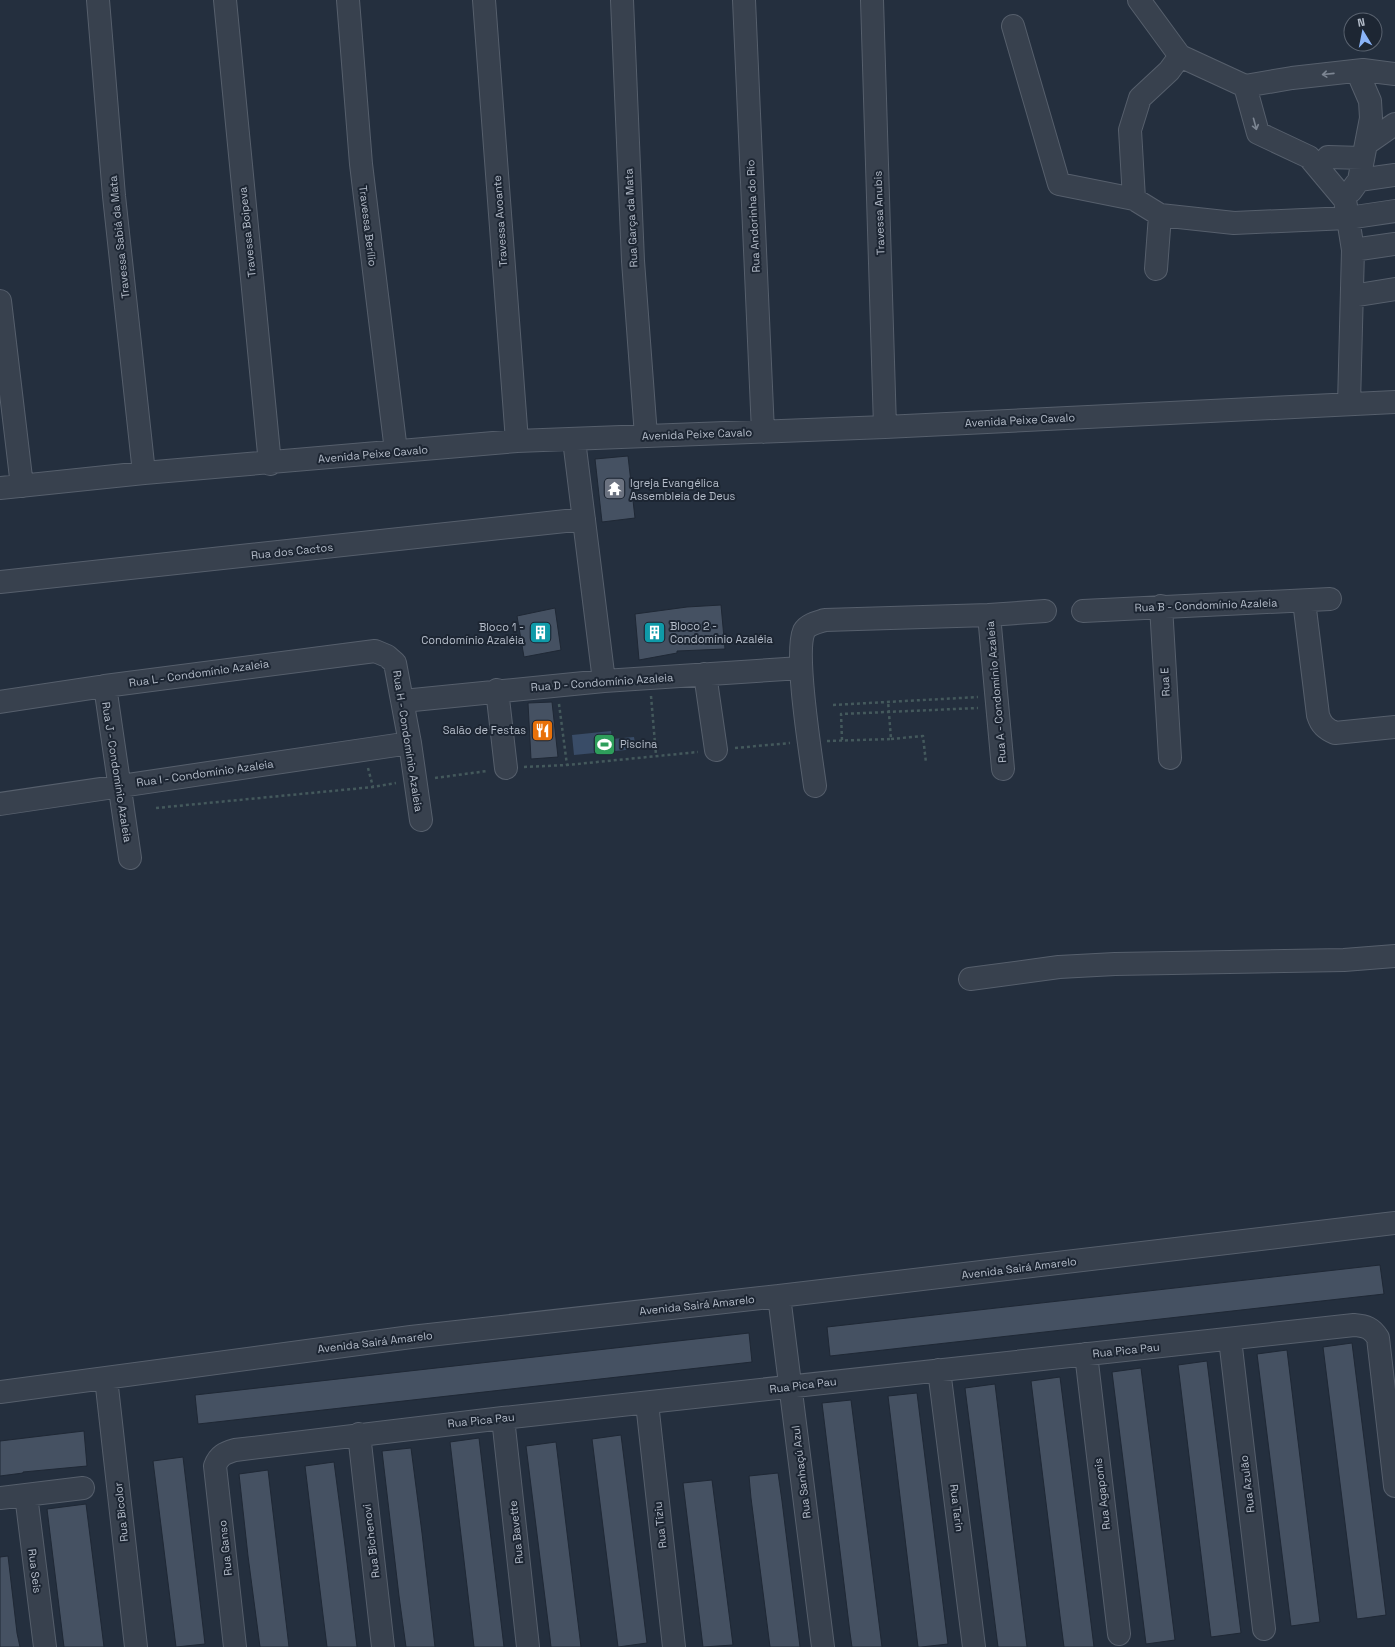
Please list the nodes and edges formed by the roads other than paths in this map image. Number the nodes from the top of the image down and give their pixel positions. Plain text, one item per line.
1 (98, 0) edge
2 (225, 0) edge
3 (348, 0) edge
4 (484, 0) edge
5 (622, 0) edge
6 (744, 0) edge
7 (872, 0) edge
8 (1139, 0) edge
9 (1013, 26) dead end
10 (1180, 56) junction
11 (1357, 71) junction
12 (1395, 74) edge
13 (1245, 86) junction
14 (1395, 124) edge
15 (1365, 151) junction
16 (1328, 157) dead end
17 (1395, 175) edge
18 (1359, 180) junction
19 (1134, 199) junction
20 (1346, 209) junction
21 (1395, 211) edge
22 (1160, 215) junction
23 (1395, 244) edge
24 (1353, 250) junction
25 (1156, 269) dead end
26 (1395, 289) edge
27 (1352, 296) junction
28 (0, 301) edge
29 (1395, 402) edge
30 (1349, 404) junction
31 (885, 427) junction
32 (763, 432) junction
33 (646, 436) junction
34 (574, 440) junction
35 (517, 441) junction
36 (396, 451) junction
37 (270, 464) junction
38 (144, 473) junction
39 (22, 486) junction
40 (0, 488) edge
41 (584, 519) junction
42 (0, 582) edge
43 (1330, 599) dead end
44 (1304, 601) junction
45 (1160, 606) junction
46 (1045, 611) dead end
47 (1082, 611) dead end
48 (989, 615) junction
49 (396, 663) joint
50 (802, 668) junction
51 (705, 674) junction
52 (604, 681) junction
53 (105, 686) junction
54 (497, 690) junction
55 (404, 701) junction
56 (0, 702) edge
57 (1395, 727) edge
58 (410, 743) junction
59 (716, 750) road end
60 (1170, 758) dead end
61 (506, 768) road end
62 (1003, 769) dead end
63 (119, 786) junction
64 (815, 786) dead end
65 (0, 804) edge
66 (421, 820) dead end
67 (130, 858) dead end
68 (1395, 956) edge
69 (970, 979) dead end
70 (1395, 1223) edge
71 (779, 1296) junction
72 (1230, 1339) junction
73 (1086, 1354) junction
74 (939, 1370) junction
75 (106, 1378) junction
76 (791, 1387) junction
77 (0, 1392) edge
78 (647, 1403) junction
79 (503, 1418) junction
80 (358, 1434) junction
81 (225, 1453) joint
82 (1395, 1486) edge
83 (83, 1488) dead end
84 (26, 1495) junction
85 (0, 1498) edge
86 (1264, 1628) dead end
87 (1119, 1634) dead end
88 (45, 1647) edge
89 (136, 1647) edge
90 (235, 1647) edge
91 (383, 1647) edge
92 (528, 1647) edge
93 (674, 1647) edge
94 (823, 1647) edge
95 (974, 1647) edge

1 - 38 street, Travessa Sabiá da Mata
2 - 37 street, Travessa Boipeva
3 - 36 street, Travessa Berílio
4 - 35 street, Travessa Avoante
5 - 33 street, Rua Garça da Mata
6 - 32 street, Rua Andorinha do Río
7 - 31 street, Travessa Anubis
8 - 10 street
9 - 19 street
10 - 13 street
10 - 19 street
11 - 12 street
11 -> 13 street
11 - 15 street
13 -> 20 street
14 - 15 street
15 - 16 street
15 - 18 street
17 - 18 street
18 - 20 street
19 - 22 street
20 - 21 street
20 - 22 street
20 - 24 street
22 - 25 street
23 - 24 street
24 - 27 street
26 - 27 street
27 - 30 street
28 - 39 street
29 - 30 street, Avenida Peixe Cavalo
30 - 31 street, Avenida Peixe Cavalo
31 - 32 street, Avenida Peixe Cavalo
32 - 33 street, Avenida Peixe Cavalo
33 - 34 street, Avenida Peixe Cavalo
34 - 35 street, Avenida Peixe Cavalo
34 - 41 street
35 - 36 street, Avenida Peixe Cavalo
36 - 37 street, Avenida Peixe Cavalo
37 - 38 street, Avenida Peixe Cavalo
38 - 39 street, Avenida Peixe Cavalo
39 - 40 street, Avenida Peixe Cavalo
41 - 42 street, Rua dos Cactos
41 - 52 street
43 - 44 street, Rua B - Condomínio Azaleia
44 - 45 street, Rua B - Condomínio Azaleia
44 - 57 street
45 - 47 street, Rua B - Condomínio Azaleia
45 - 60 street, Rua E
46 - 48 street
48 - 50 street
48 - 62 street, Rua A - Condomínio Azaleia
49 - 53 street, Rua L - Condomínio Azaleia
49 - 55 street, Rua H - Condomínio Azaleia
50 - 51 street, Rua D - Condomínio Azaleia
50 - 64 street
51 - 52 street, Rua D - Condomínio Azaleia
51 - 59 street
52 - 54 street, Rua D - Condomínio Azaleia
53 - 56 street, Rua L - Condomínio Azaleia
53 - 63 street, Rua J - Condomínio Azaleia
54 - 55 street, Rua D - Condomínio Azaleia
54 - 61 street
55 - 58 street, Rua H - Condomínio Azaleia
58 - 63 street, Rua I - Condomínio Azaleia
58 - 66 street, Rua H - Condomínio Azaleia
63 - 65 street, Rua I - Condomínio Azaleia
63 - 67 street, Rua J - Condomínio Azaleia
68 - 69 street
70 - 71 street, Avenida Sairá Amarelo
71 - 75 street, Avenida Sairá Amarelo
71 - 76 street, Rua Sanhaçú Azul
72 - 73 street, Rua Pica Pau
72 - 82 street, Rua Pica Pau
72 - 86 street, Rua Azulão
73 - 74 street, Rua Pica Pau
73 - 87 street, Rua Agaponis
74 - 76 street, Rua Pica Pau
74 - 95 street, Rua Tarin
75 - 77 street, Avenida Sairá Amarelo
75 - 89 street, Rua Bicolor
76 - 78 street, Rua Pica Pau
76 - 94 street, Rua Sanhaçú Azul
78 - 79 street, Rua Pica Pau
78 - 93 street, Rua Tiziu
79 - 80 street, Rua Pica Pau
79 - 92 street, Rua Bavette
80 - 81 street, Rua Pica Pau
80 - 91 street, Rua Bichenovi
81 - 90 street, Rua Ganso
83 - 84 street
84 - 85 street
84 - 88 street, Rua Seis

